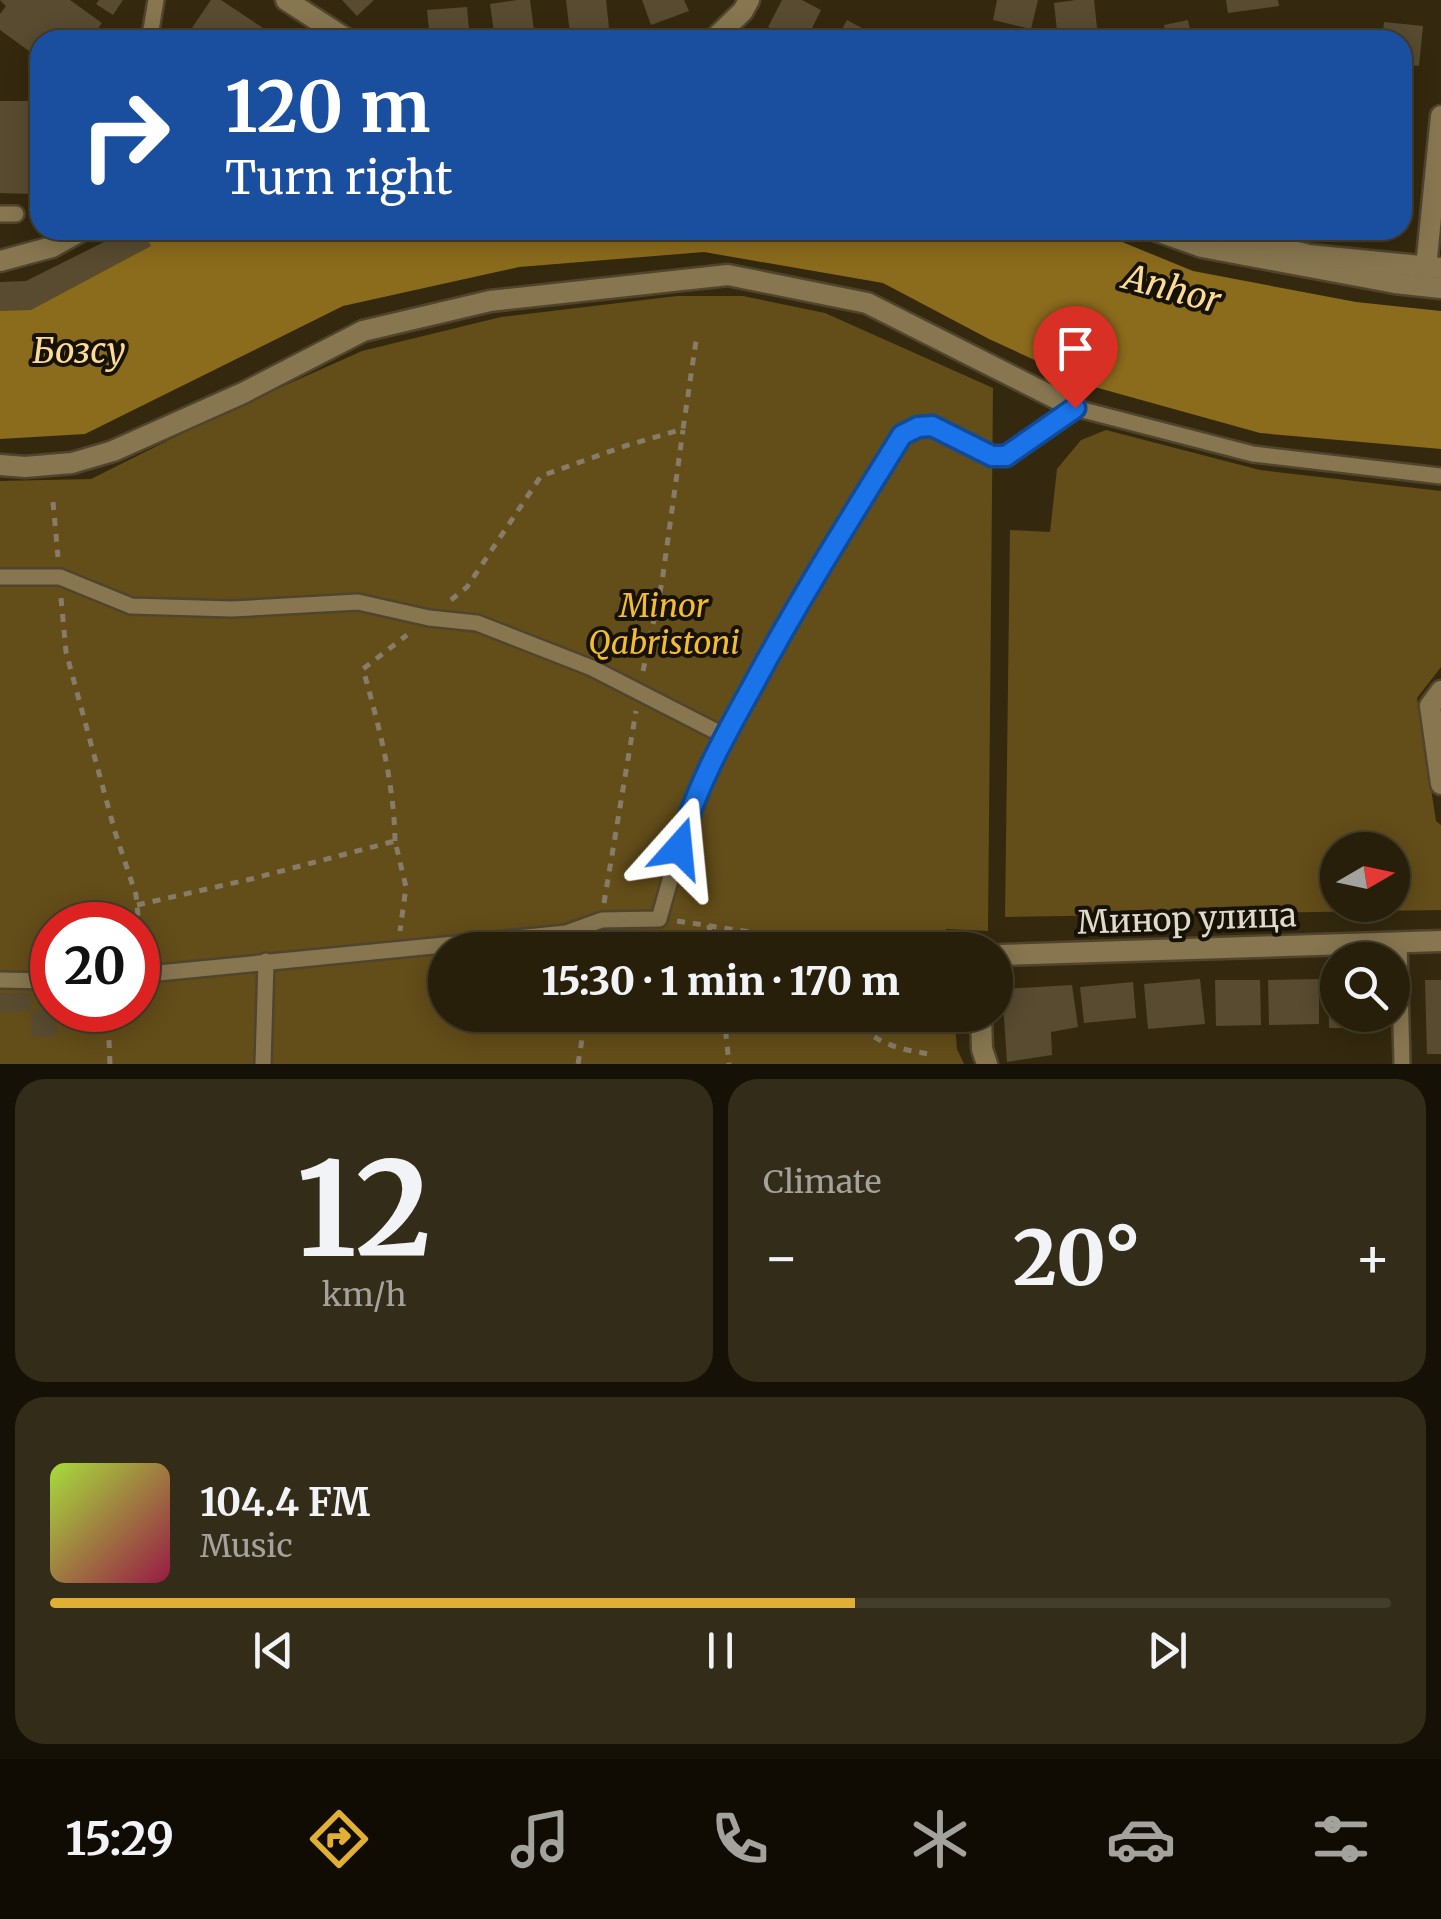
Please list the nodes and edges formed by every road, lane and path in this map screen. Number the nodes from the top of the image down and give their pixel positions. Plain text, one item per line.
1 (156, 0) edge
2 (286, 0) edge
3 (749, 0) edge
4 (151, 30) dead end
5 (332, 30) edge
6 (723, 30) edge
7 (1441, 116) edge
8 (63, 240) edge
9 (1182, 240) edge
10 (1247, 240) edge
11 (0, 261) edge
12 (1434, 268) edge
13 (1441, 288) edge
14 (696, 341) dead end
15 (1075, 408) junction
16 (0, 465) edge
17 (1441, 476) edge
18 (53, 502) dead end
19 (0, 577) edge
20 (60, 577) junction
21 (429, 618) junction
22 (1441, 691) edge
23 (725, 736) junction
24 (1441, 784) edge
25 (395, 841) junction
26 (137, 902) edge
27 (150, 902) edge
28 (659, 919) junction
29 (709, 926) junction
30 (710, 932) edge
31 (749, 932) edge
32 (1441, 940) edge
33 (1400, 942) edge
34 (1320, 945) edge
35 (398, 949) junction
36 (1013, 955) edge
37 (266, 961) junction
38 (160, 972) edge
39 (0, 980) edge
40 (30, 981) edge
41 (109, 1032) edge
42 (583, 1032) edge
43 (725, 1032) edge
44 (864, 1032) edge
45 (981, 1032) edge
46 (1401, 1032) edge
47 (935, 1055) dead end
48 (110, 1064) edge
49 (263, 1064) edge
50 (578, 1064) edge
51 (728, 1064) edge
52 (987, 1064) edge
53 (1402, 1064) edge

1 - 4 lane
2 - 5 street
3 - 6 street
7 - 12 street
8 - 11 street
9 - 13 street
10 - 12 street
14 - 21 path
15 - 16 street
15 - 17 lane
15 - 23 lane
18 - 20 path
19 - 20 lane
20 - 21 lane
20 - 26 path
21 - 23 lane
21 - 25 path
22 - 24 street
23 - 28 lane
25 - 27 path
25 - 35 path
28 - 29 path
28 - 35 lane
29 - 30 path
29 - 31 path
32 - 33 street, Минор улица
34 - 36 street, Минор улица
35 - 37 lane
37 - 38 lane
37 - 49 lane
39 - 40 lane
41 - 48 path
42 - 50 path
43 - 51 path
44 - 47 path
45 - 52 street
46 - 53 lane

